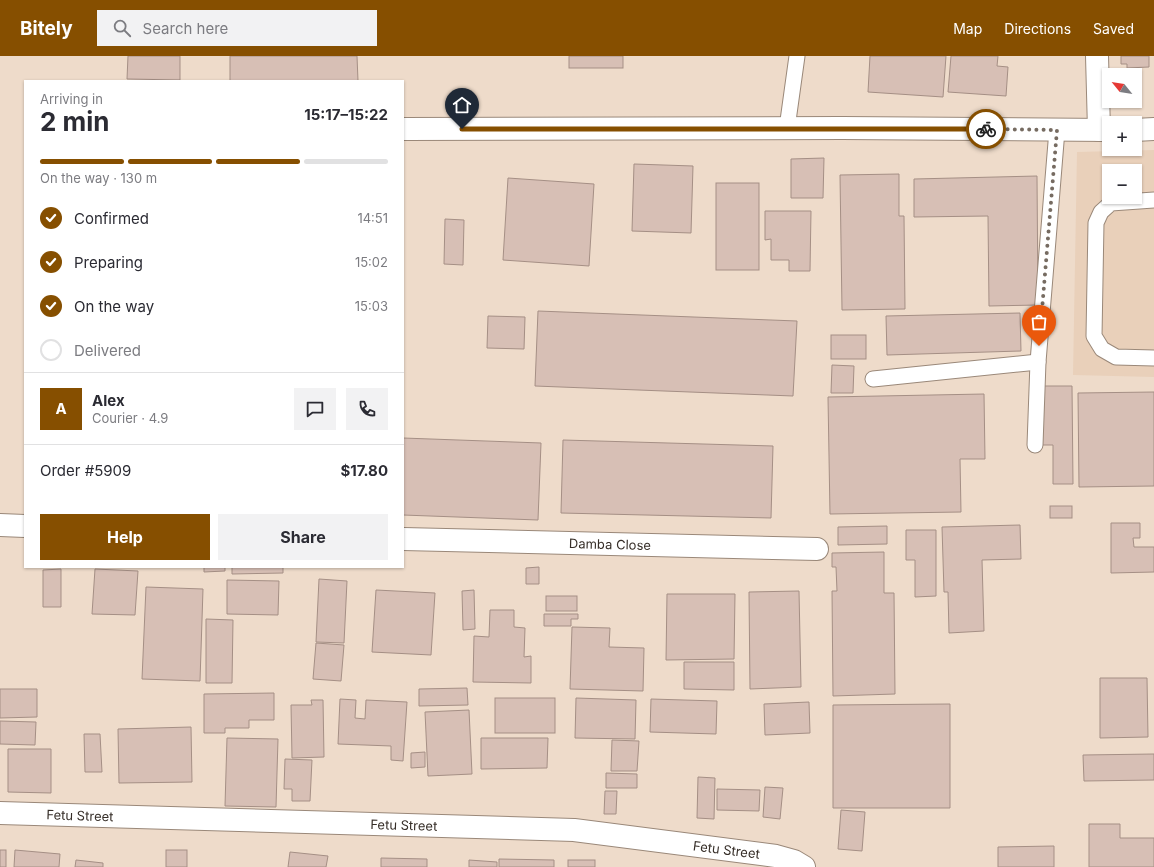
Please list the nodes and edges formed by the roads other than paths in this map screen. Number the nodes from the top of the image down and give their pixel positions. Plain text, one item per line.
1 (797, 56) edge
2 (1097, 56) edge
3 (1103, 116) edge
4 (404, 128) edge
5 (788, 128) junction
6 (1057, 130) junction
7 (1102, 130) edge
8 (1142, 130) edge
9 (1154, 130) edge
10 (1154, 200) edge
11 (1154, 358) edge
12 (1038, 362) junction
13 (873, 379) dead end
14 (1035, 445) dead end
15 (0, 525) edge
16 (24, 526) edge
17 (404, 539) edge
18 (818, 549) dead end
19 (0, 813) edge
20 (804, 867) edge

1 - 5 lane
2 - 3 street
4 - 5 street
5 - 6 street
6 - 7 street
6 - 12 lane
8 - 9 street
10 - 11 lane
12 - 13 lane
12 - 14 lane
15 - 16 street
17 - 18 street, Damba Close
19 - 20 street, Fetu Street

